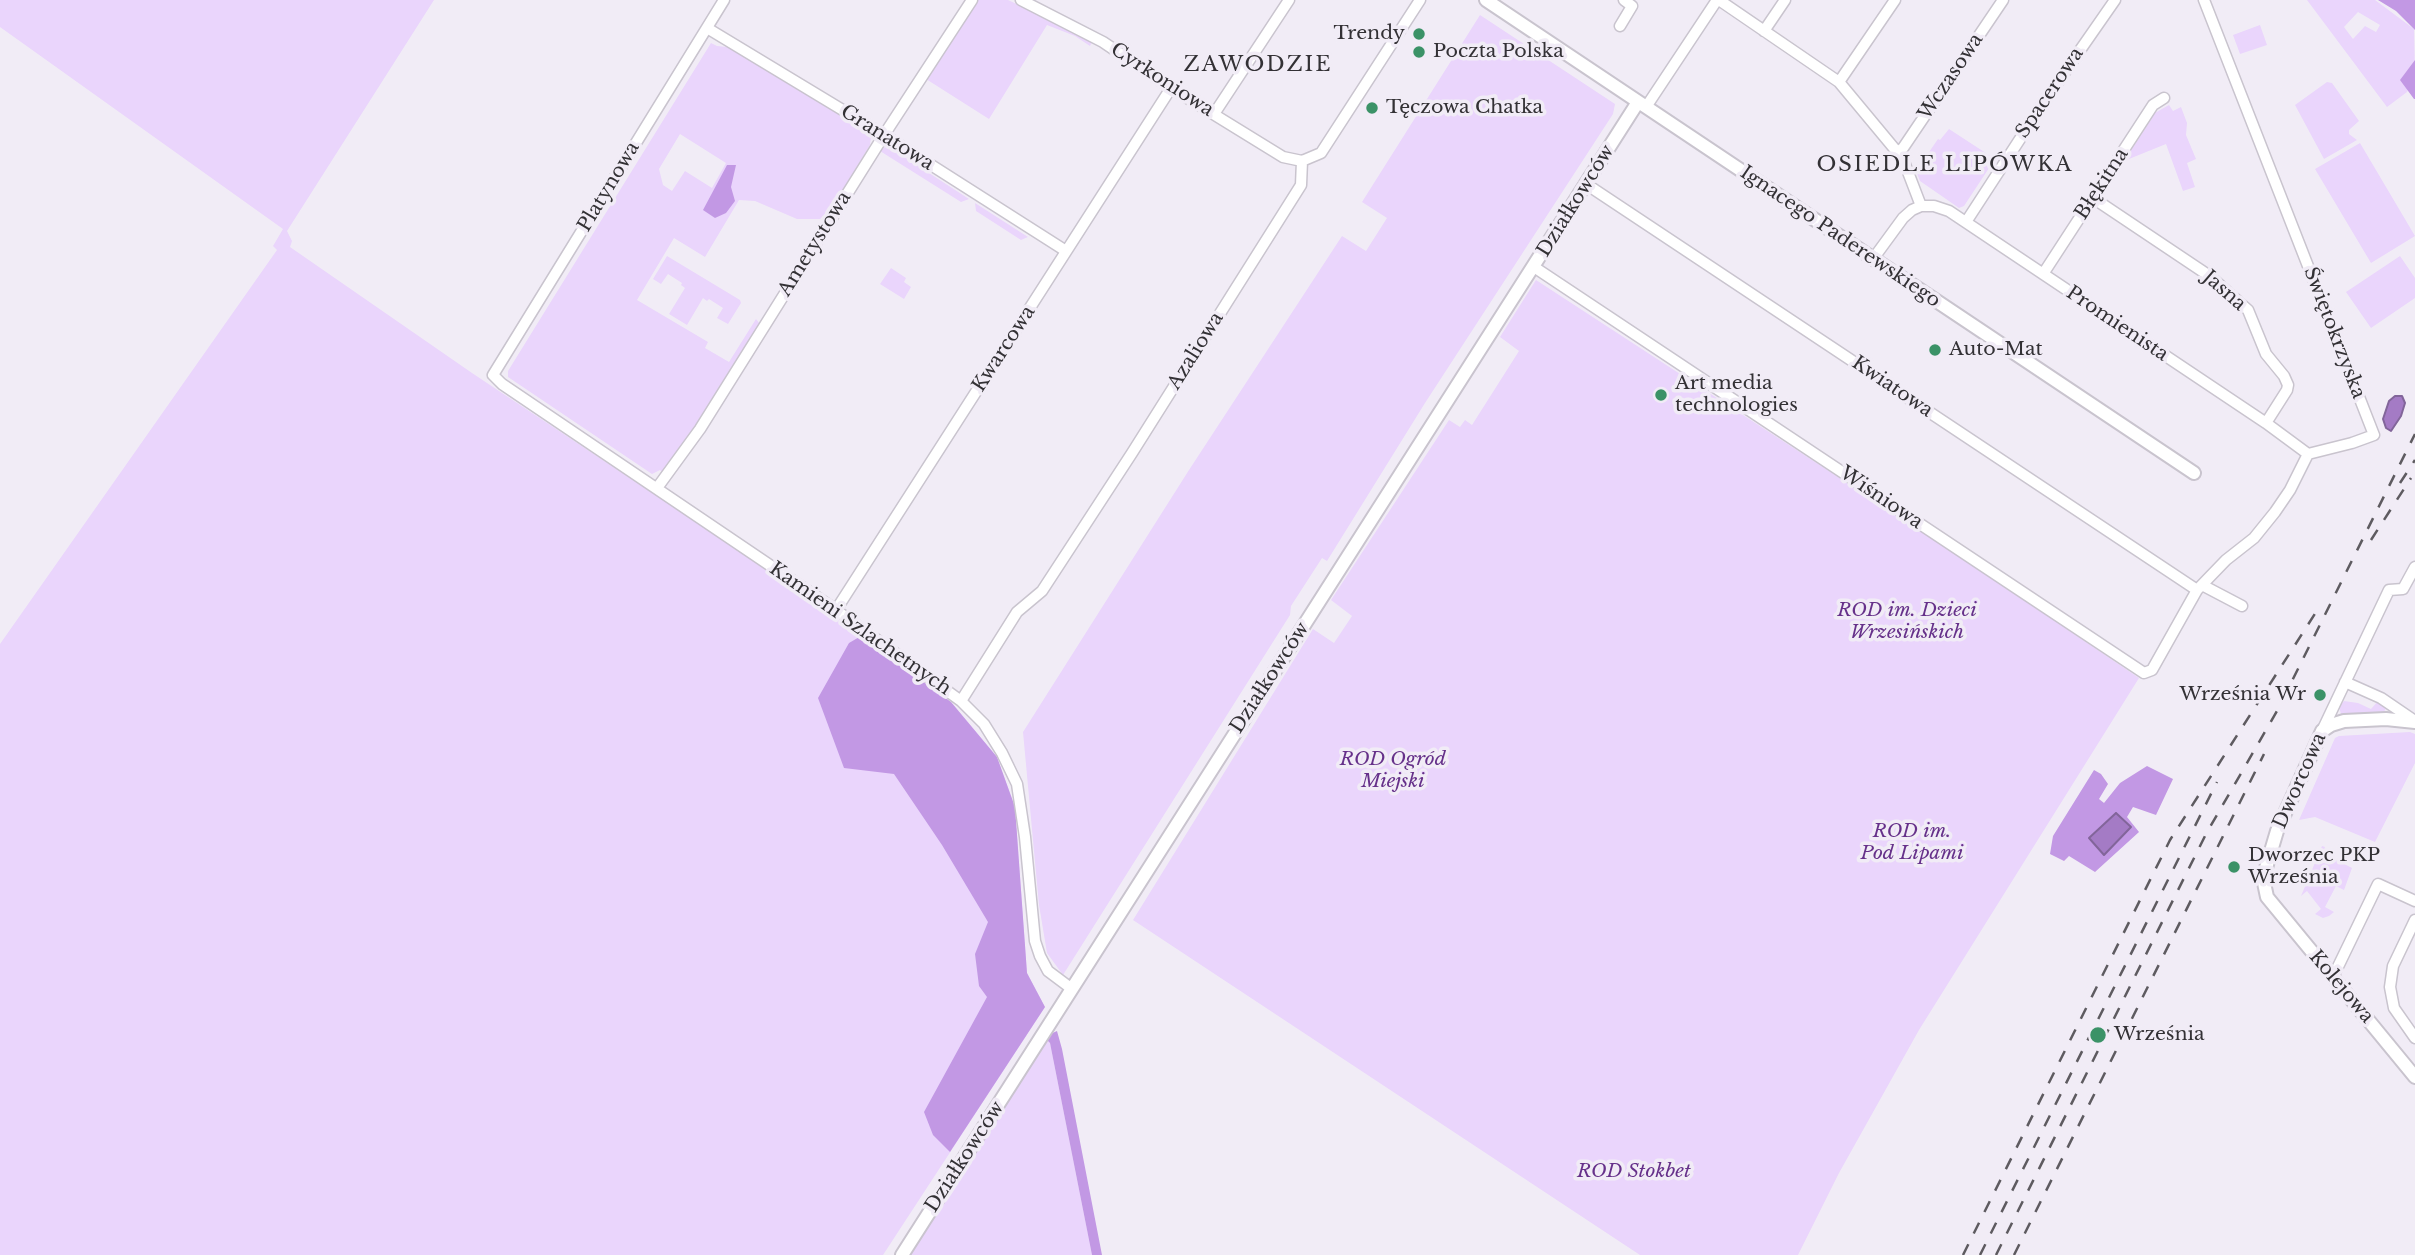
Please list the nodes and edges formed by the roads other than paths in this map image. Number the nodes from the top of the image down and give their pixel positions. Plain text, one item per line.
1 (723, 0) edge
2 (972, 0) edge
3 (1021, 0) edge
4 (1289, 0) edge
5 (1420, 0) edge
6 (1486, 0) edge
7 (1624, 0) edge
8 (1718, 0) edge
9 (1785, 0) edge
10 (1895, 0) edge
11 (2003, 0) edge
12 (2096, 0) edge
13 (2115, 0) edge
14 (2204, 0) edge
15 (2106, 9) junction
16 (1620, 26) dead end
17 (707, 27) junction
18 (1764, 31) junction
19 (1839, 82) junction
20 (1171, 88) junction
21 (2164, 98) dead end
22 (1642, 105) junction
23 (1214, 114) junction
24 (884, 135) junction
25 (1898, 152) junction
26 (1302, 161) junction
27 (1586, 184) junction
28 (2093, 198) junction
29 (1921, 206) junction
30 (1966, 222) junction
31 (1066, 251) junction
32 (1873, 259) junction
33 (1534, 267) junction
34 (2043, 274) junction
35 (493, 375) joint
36 (2266, 423) junction
37 (2308, 454) junction
38 (2194, 473) dead end
39 (657, 488) junction
40 (2415, 567) edge
41 (2199, 588) junction
42 (2242, 607) dead end
43 (836, 610) junction
44 (2345, 682) junction
45 (961, 701) junction
46 (2415, 722) edge
47 (2322, 731) junction
48 (2267, 897) joint
49 (2415, 901) edge
50 (2415, 920) edge
51 (2333, 977) junction
52 (1072, 989) junction
53 (2415, 1038) edge
54 (2415, 1077) edge
55 (902, 1255) edge

1 - 17 street, Platynowa
2 - 24 street, Ametystowa
3 - 20 street, Cyrkoniowa
4 - 23 street
5 - 26 street
6 - 22 street, Ignacego Paderewskiego
7 - 16 street
8 - 18 street
8 - 22 street
9 - 18 street
10 - 19 street
11 - 25 street, Wczasowa
12 - 15 street
13 - 15 street, Spacerowa
14 - 37 street, Świętokrzyska
15 - 30 street, Spacerowa
17 - 24 street, Granatowa
17 - 35 street, Platynowa
18 - 19 street
19 - 25 street
20 - 23 street, Cyrkoniowa
20 - 31 street, Kwarcowa
21 - 28 street, Błękitna
22 - 27 street, Działkowców
22 - 32 street, Ignacego Paderewskiego
23 - 26 street, Cyrkoniowa
24 - 31 street, Granatowa
24 - 39 street, Ametystowa
25 - 29 street
26 - 45 street, Azaliowa
27 - 33 street, Działkowców
27 - 41 street, Kwiatowa
28 - 34 street, Błękitna
28 - 36 street, Jasna
29 - 30 street, Promienista
29 - 32 street
30 - 34 street, Promienista
31 - 43 street, Kwarcowa
32 - 38 street, Ignacego Paderewskiego
33 - 41 street, Wiśniowa
33 - 52 street, Działkowców
34 - 36 street, Promienista
35 - 39 street, Kamieni Szlachetnych
36 - 37 street, Promienista
37 - 41 street
39 - 43 street, Kamieni Szlachetnych
40 - 44 street, Dworcowa
41 - 42 street, Kwiatowa
43 - 45 street, Kamieni Szlachetnych
44 - 46 street
44 - 47 street, Dworcowa
45 - 52 street, Kamieni Szlachetnych
46 - 47 street
47 - 48 street, Dworcowa
48 - 51 street, Kolejowa
49 - 51 street
50 - 53 street
51 - 54 street, Kolejowa
52 - 55 street, Działkowców

